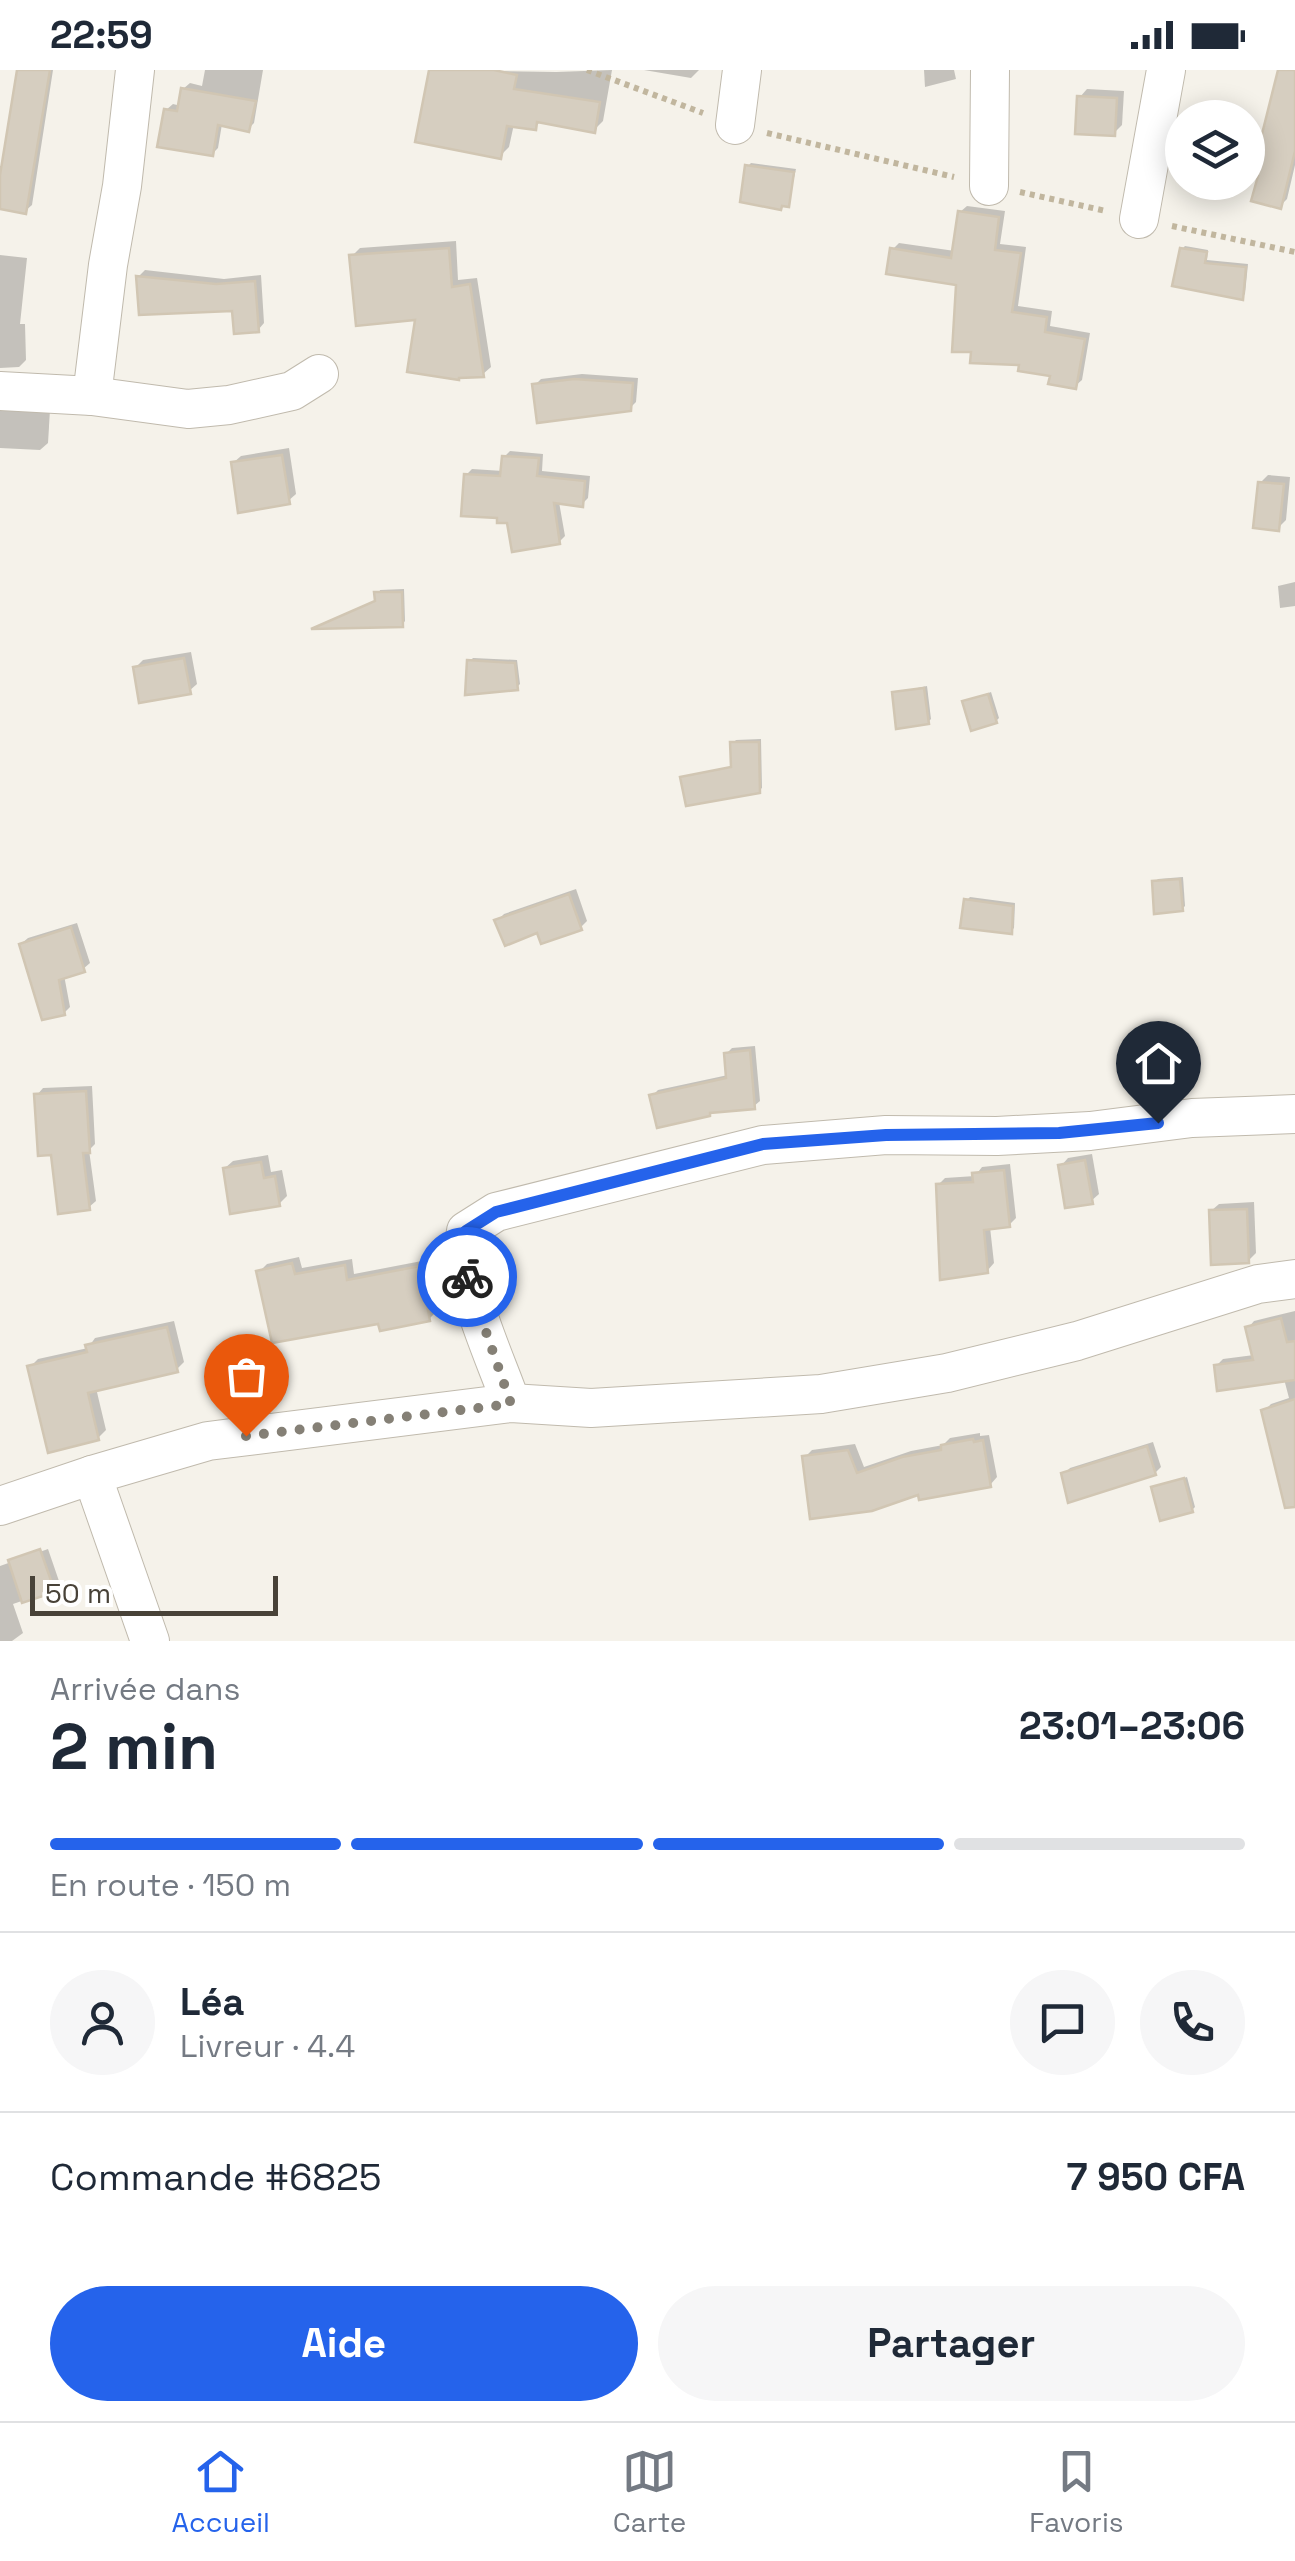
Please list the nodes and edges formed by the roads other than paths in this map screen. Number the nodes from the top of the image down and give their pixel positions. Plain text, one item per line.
1 (134, 70) edge
2 (742, 70) edge
3 (990, 70) edge
4 (1166, 70) edge
5 (734, 125) road end
6 (990, 186) road end
7 (1139, 219) road end
8 (319, 374) dead end
9 (0, 391) edge
10 (92, 396) junction
11 (1295, 1114) edge
12 (1295, 1278) edge
13 (511, 1404) junction
14 (92, 1475) junction
15 (0, 1506) edge
16 (150, 1641) edge

1 - 10 street
2 - 5 street
3 - 6 street
4 - 7 street
8 - 10 street
9 - 10 street
11 - 13 street
12 - 13 street
13 - 14 street
14 - 15 street
14 - 16 street

